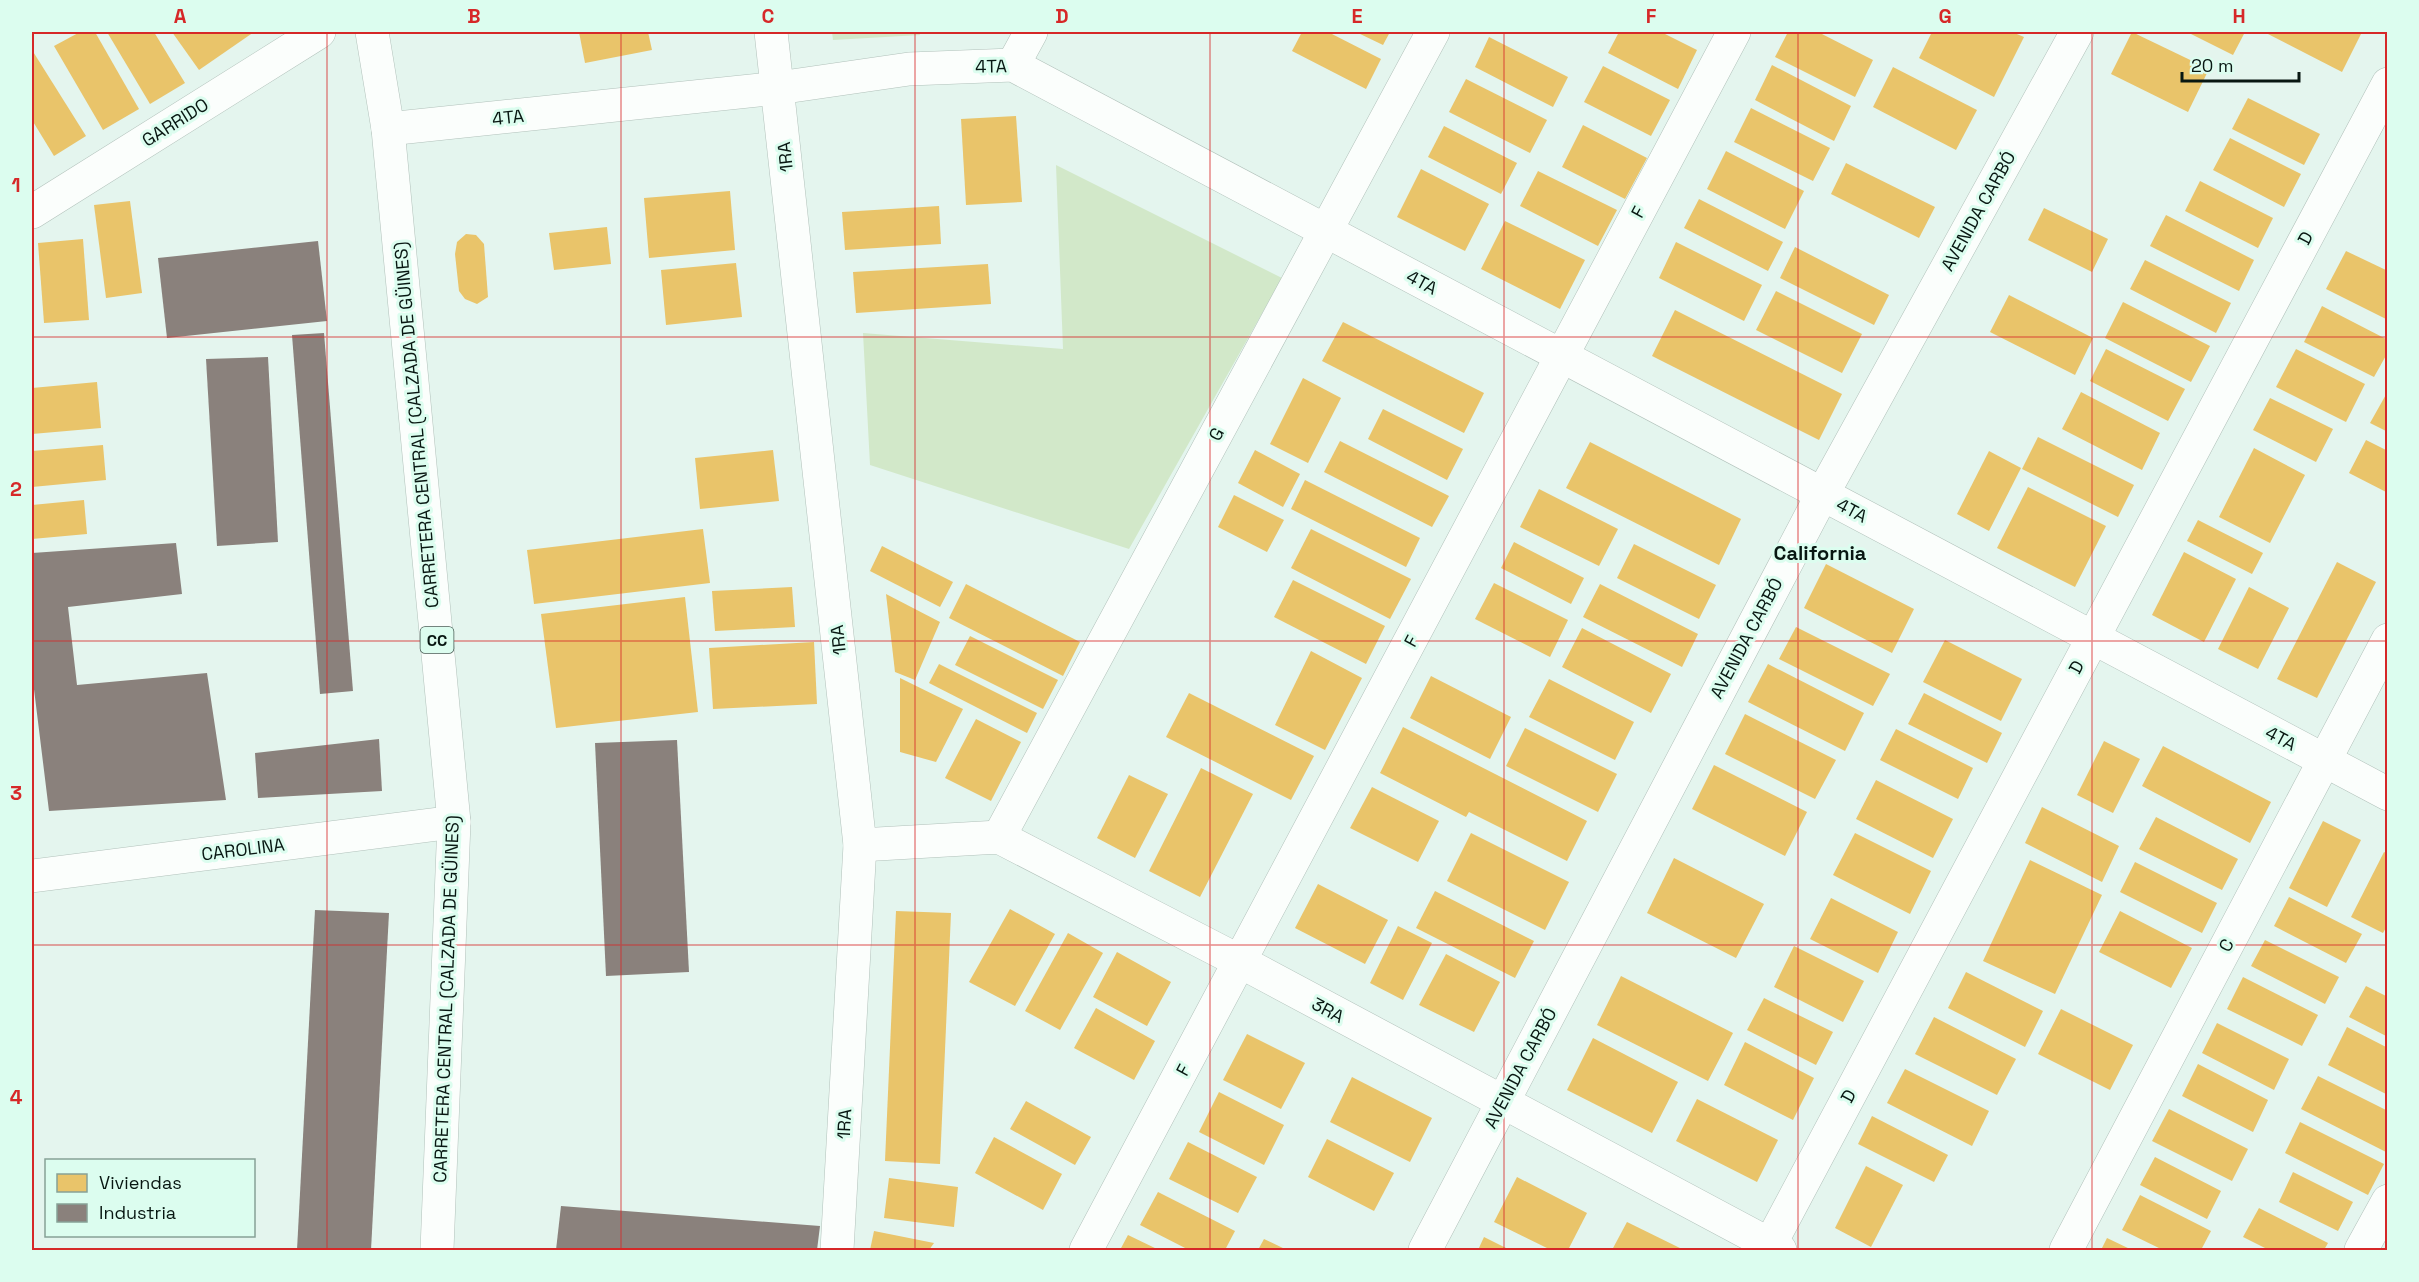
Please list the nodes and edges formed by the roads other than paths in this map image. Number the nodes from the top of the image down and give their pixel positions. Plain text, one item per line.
1 (319, 32) edge
2 (372, 32) edge
3 (771, 32) edge
4 (1031, 32) edge
5 (1433, 32) edge
6 (1734, 32) edge
7 (2077, 32) edge
8 (1013, 65) junction
9 (2388, 84) edge
10 (778, 88) junction
11 (388, 129) junction
12 (32, 212) edge
13 (1325, 231) junction
14 (1562, 356) junction
15 (1822, 495) junction
16 (2092, 638) junction
17 (2388, 640) edge
18 (2324, 760) junction
19 (2388, 794) edge
20 (454, 822) junction
21 (999, 837) junction
22 (860, 845) junction
23 (32, 876) edge
24 (1241, 962) junction
25 (1502, 1103) junction
26 (2388, 1201) edge
27 (1772, 1249) edge
28 (437, 1251) edge
29 (837, 1251) edge
30 (1086, 1251) edge
31 (1425, 1251) edge
32 (2066, 1251) edge
33 (2361, 1251) edge

1 - 12 street, GARRIDO
2 - 11 street, CARRETERA CENTRAL (CALZADA DE GÜINES) / CC
3 - 10 street, 1RA
4 - 8 street
5 - 13 street, G
6 - 14 street, F
7 - 15 street, AVENIDA CARBÓ
8 - 10 street, 4TA
8 - 13 street, 4TA
9 - 16 street, D
10 - 11 street, 4TA
10 - 22 street, 1RA
11 - 20 street, CARRETERA CENTRAL (CALZADA DE GÜINES) / CC
13 - 14 street, 4TA
13 - 21 street, G
14 - 15 street, 4TA
14 - 24 street, F
15 - 16 street, 4TA
15 - 25 street, AVENIDA CARBÓ
16 - 18 street, 4TA
16 - 27 street, D
17 - 18 street, C
18 - 19 street, 4TA
18 - 32 street, C
20 - 23 street, CAROLINA
20 - 28 street, CARRETERA CENTRAL (CALZADA DE GÜINES) / CC
21 - 22 street
21 - 24 street, 3RA
22 - 29 street, 1RA
24 - 25 street, 3RA
24 - 30 street, F
25 - 27 street, 3RA
25 - 31 street, AVENIDA CARBÓ
26 - 33 street

